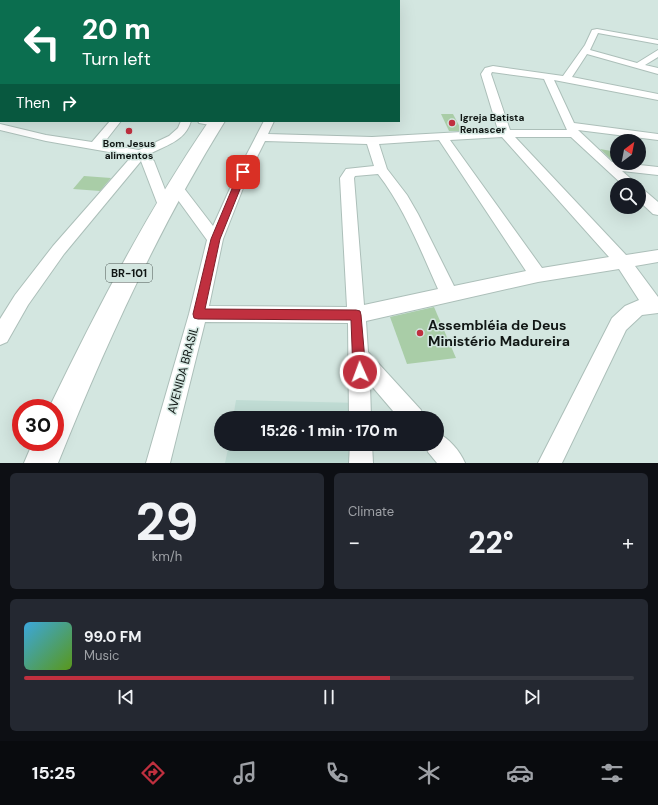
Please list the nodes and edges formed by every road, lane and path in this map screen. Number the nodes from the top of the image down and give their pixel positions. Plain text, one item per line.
1 (658, 42) edge
2 (584, 52) junction
3 (658, 53) edge
4 (639, 65) junction
5 (658, 71) edge
6 (547, 76) junction
7 (566, 78) junction
8 (658, 97) edge
9 (24, 122) edge
10 (186, 122) edge
11 (212, 122) edge
12 (268, 122) edge
13 (112, 124) edge
14 (0, 127) edge
15 (12, 130) junction
16 (572, 130) junction
17 (505, 133) junction
18 (260, 137) junction
19 (442, 137) junction
20 (658, 137) edge
21 (372, 141) junction
22 (95, 146) junction
23 (140, 154) junction
24 (608, 165) junction
25 (381, 170) junction
26 (658, 172) edge
27 (623, 178) edge
28 (170, 196) junction
29 (646, 199) edge
30 (658, 210) edge
31 (216, 239) junction
32 (658, 256) edge
33 (623, 262) junction
34 (538, 275) junction
35 (449, 295) junction
36 (655, 305) edge
37 (198, 314) junction
38 (356, 315) junction
39 (0, 336) edge
40 (359, 356) junction
41 (360, 411) edge
42 (407, 411) edge
43 (64, 412) edge
44 (46, 451) edge
45 (361, 451) edge
46 (442, 451) edge
47 (41, 463) edge
48 (158, 463) edge
49 (361, 463) edge
50 (453, 463) edge
51 (550, 463) edge

1 - 2 street
2 - 4 street
2 - 7 street
3 - 4 street
4 - 5 street
6 - 7 street
6 - 16 street
6 - 17 street
7 - 8 street
9 - 15 street
10 - 23 street
11 - 28 highway, BR-101
12 - 18 street, AVENIDA BRASIL
13 - 22 street
14 - 15 street
15 - 22 street
16 - 17 street
16 - 20 street
16 - 24 street
17 - 19 street
17 - 33 street
18 - 21 street
18 - 31 street, AVENIDA BRASIL
19 - 21 street
19 - 34 street
21 - 25 street
22 - 23 street
23 - 28 street
23 - 39 street
24 - 26 street
24 - 27 street
25 - 35 street
25 - 38 street
28 - 31 street
28 - 43 highway, BR-101
29 - 30 street
31 - 37 street, AVENIDA BRASIL
32 - 33 street
33 - 34 street
33 - 36 street
34 - 35 street
35 - 38 street
36 - 51 street
37 - 38 street
37 - 48 street, AVENIDA BRASIL
38 - 40 street
40 - 41 street
40 - 42 street
44 - 47 highway
45 - 49 street
46 - 50 street

